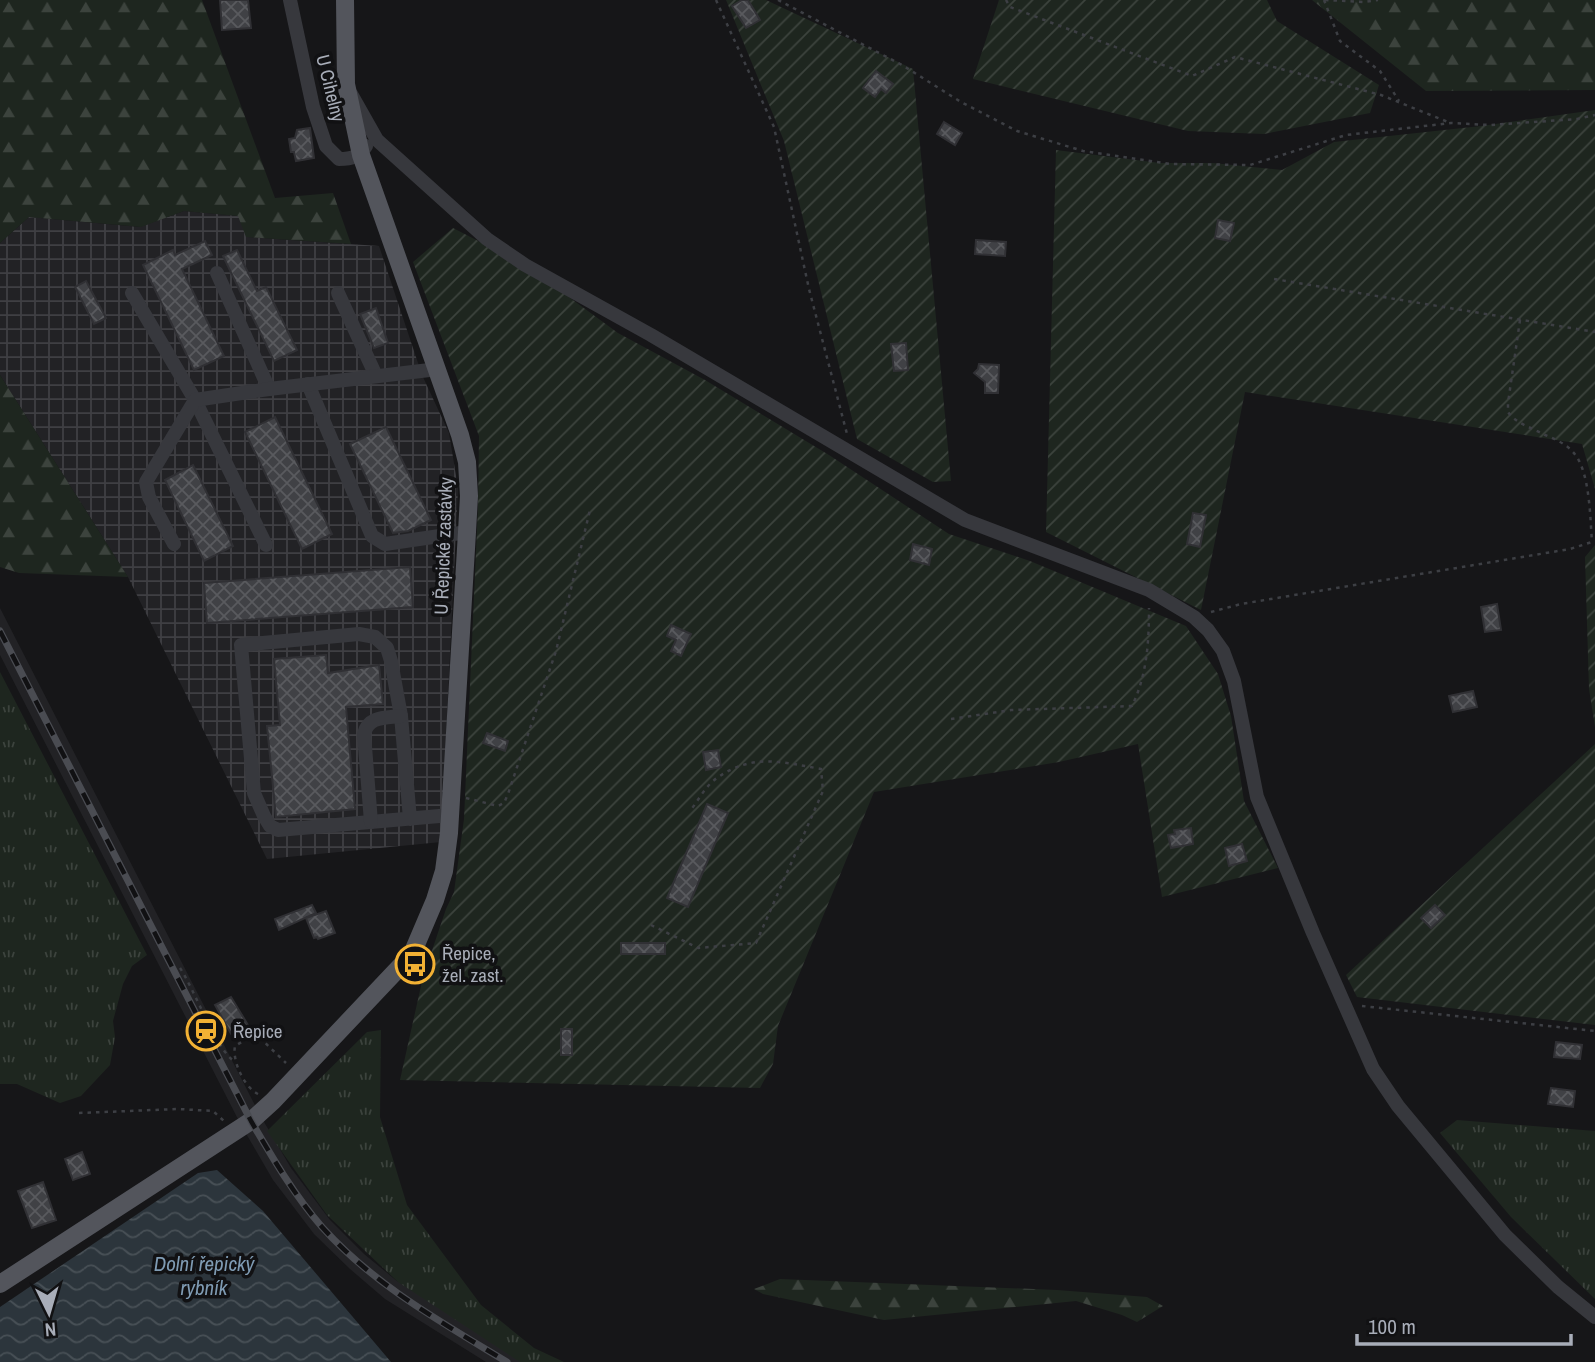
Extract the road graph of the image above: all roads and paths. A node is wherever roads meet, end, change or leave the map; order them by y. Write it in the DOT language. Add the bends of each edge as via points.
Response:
graph roads {
  1 [pos="290,0"];
  2 [pos="345,0"];
  3 [pos="716,0"];
  4 [pos="778,0"];
  5 [pos="1006,0"];
  6 [pos="1324,0"];
  7 [pos="1378,0"];
  8 [pos="346,84"];
  9 [pos="1399,102"];
  10 [pos="1595,115"];
  11 [pos="1451,123"];
  12 [pos="377,140"];
  13 [pos="361,155"];
  14 [pos="217,273"];
  15 [pos="1274,279"];
  16 [pos="132,293"];
  17 [pos="338,293"];
  18 [pos="1520,319"];
  19 [pos="1595,332"];
  20 [pos="438,369"];
  21 [pos="376,376"];
  22 [pos="308,384"];
  23 [pos="269,388"];
  24 [pos="195,400"];
  25 [pos="852,451"];
  26 [pos="590,510"];
  27 [pos="467,532"];
  28 [pos="1594,541"];
  29 [pos="174,544"];
  30 [pos="266,545"];
  31 [pos="1149,590"];
  32 [pos="1194,617"];
  33 [pos="401,716"];
  34 [pos="951,719"];
  35 [pos="452,793"];
  36 [pos="690,811"];
  37 [pos="451,815"];
  38 [pos="410,819"];
  39 [pos="371,822"];
  40 [pos="651,925"];
  41 [pos="180,968"];
  42 [pos="1344,1004"];
  43 [pos="1595,1031"];
  44 [pos="235,1061"];
  45 [pos="298,1076"];
  46 [pos="273,1101"];
  47 [pos="79,1113"];
  48 [pos="232,1133"];
  49 [pos="0,1284"];
  50 [pos="1595,1317"];
  1 -- 13 [label="street, U Cihelny" via="326,146 339,159"];
  2 -- 8 [label="main road, U Řepické zastávky"];
  3 -- 25 [label="path" via="774,127 809,289"];
  4 -- 11 [label="path" via="1017,131 1083,151 1171,164 1250,165 1346,135"];
  5 -- 9 [label="path" via="1010,7 1192,76 1235,57"];
  6 -- 7 [label="path"];
  6 -- 9 [label="path" via="1340,41 1380,71"];
  8 -- 12 [label="street"];
  8 -- 13 [label="main road, U Řepické zastávky"];
  9 -- 11 [label="path"];
  10 -- 11 [label="path" via="1490,125"];
  12 -- 13 [label="street"];
  12 -- 25 [label="street" via="487,239 524,265"];
  13 -- 20 [label="main road, U Řepické zastávky"];
  14 -- 23 [label="street"];
  15 -- 18 [label="path"];
  16 -- 24 [label="street"];
  17 -- 21 [label="street"];
  18 -- 19 [label="path"];
  18 -- 28 [label="path" via="1508,412 1574,452 1585,479"];
  20 -- 21 [label="street"];
  20 -- 27 [label="main road, U Řepické zastávky" via="467,462"];
  21 -- 22 [label="street"];
  22 -- 23 [label="street"];
  22 -- 27 [label="street" via="372,536 385,544"];
  23 -- 24 [label="street"];
  24 -- 29 [label="street" via="146,482"];
  24 -- 30 [label="street"];
  25 -- 31 [label="street" via="965,520"];
  26 -- 35 [label="path" via="556,651 508,794 498,806"];
  27 -- 35 [label="main road, U Řepické zastávky"];
  28 -- 32 [label="path" via="1570,549 1241,604"];
  31 -- 32 [label="street"];
  31 -- 34 [label="path" via="1143,683 1132,706 1011,710"];
  32 -- 42 [label="street" via="1223,651 1234,681 1257,797"];
  33 -- 38 [label="street"];
  33 -- 39 [label="street" via="372,720 366,726"];
  33 -- 39 [label="street" via="387,648 375,637 359,634 242,645 254,793 270,826 278,830"];
  35 -- 37 [label="main road, U Řepické zastávky"];
  36 -- 40 [label="path" via="715,779 749,761 821,769 823,792 757,943 698,948"];
  37 -- 38 [label="street"];
  37 -- 45 [label="main road, U Řepické zastávky" via="444,872 412,954"];
  38 -- 39 [label="street"];
  41 -- 44 [label="path" via="217,1039"];
  42 -- 43 [label="path"];
  42 -- 50 [label="street" via="1373,1069 1413,1125 1505,1235"];
  44 -- 45 [label="path" via="234,1046 255,1034"];
  44 -- 46 [label="path" via="251,1091"];
  45 -- 46 [label="main road, U Řepické zastávky"];
  46 -- 48 [label="main road, U Řepické zastávky"];
  47 -- 48 [label="path" via="213,1111"];
  48 -- 49 [label="main road, U Řepické zastávky"];
}
